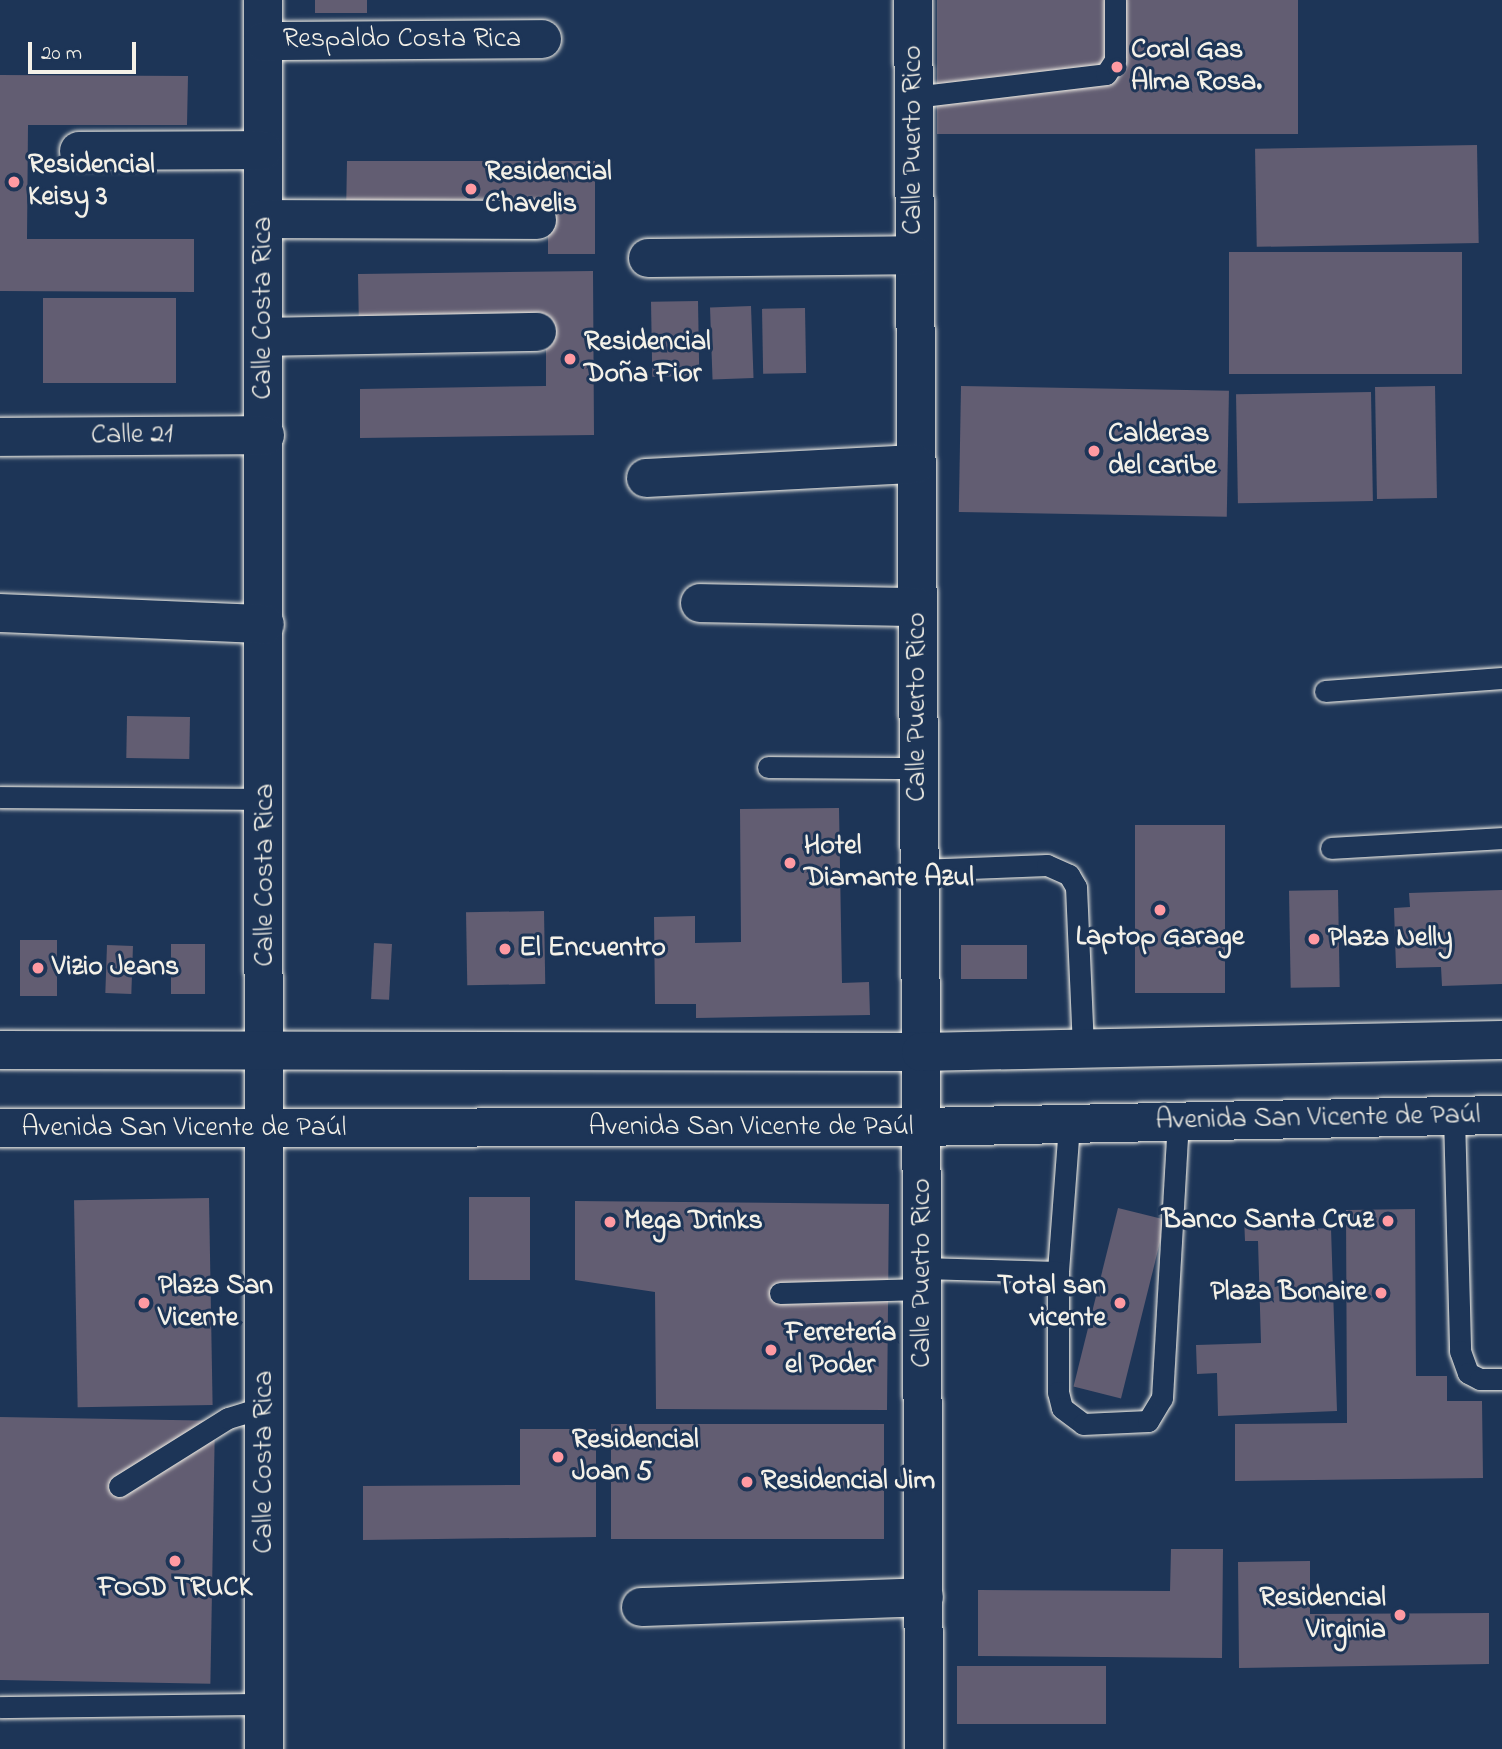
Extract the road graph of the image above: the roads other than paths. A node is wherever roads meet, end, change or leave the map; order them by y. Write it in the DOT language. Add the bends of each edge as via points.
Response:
graph roads {
  1 [pos="263,0"];
  2 [pos="913,0"];
  3 [pos="1115,0"];
  4 [pos="542,39"];
  5 [pos="263,41"];
  6 [pos="914,97"];
  7 [pos="263,150"];
  8 [pos="79,151"];
  9 [pos="264,219"];
  10 [pos="537,220"];
  11 [pos="915,255"];
  12 [pos="648,258"];
  13 [pos="537,332"];
  14 [pos="265,337"];
  15 [pos="265,435"];
  16 [pos="0,437"];
  17 [pos="916,464"];
  18 [pos="646,478"];
  19 [pos="700,603"];
  20 [pos="917,607"];
  21 [pos="0,613"];
  22 [pos="265,624"];
  23 [pos="1502,678"];
  24 [pos="1325,691"];
  25 [pos="768,767"];
  26 [pos="919,768"];
  27 [pos="0,797"];
  28 [pos="266,799"];
  29 [pos="1502,838"];
  30 [pos="1331,848"];
  31 [pos="919,870"];
  32 [pos="1502,1040"];
  33 [pos="267,1049"];
  34 [pos="1083,1049"];
  35 [pos="0,1050"];
  36 [pos="921,1052"];
  37 [pos="1502,1115"];
  38 [pos="1454,1116"];
  39 [pos="1178,1122"];
  40 [pos="1069,1125"];
  41 [pos="922,1127"];
  42 [pos="0,1128"];
  43 [pos="266,1130"];
  44 [pos="1058,1272"];
  45 [pos="923,1278"];
  46 [pos="780,1293"];
  47 [pos="1502,1379"];
  48 [pos="265,1407"];
  49 [pos="119,1486"];
  50 [pos="924,1597"];
  51 [pos="641,1607"];
  52 [pos="264,1704"];
  53 [pos="0,1707"];
  54 [pos="264,1749"];
  55 [pos="924,1749"];
  1 -- 5 [label="street, Calle Costa Rica"];
  2 -- 6 [label="street, Calle Puerto Rico"];
  3 -- 6 [label="lane" via="1115,60 1106,74"];
  4 -- 5 [label="street, Respaldo Costa Rica"];
  5 -- 7 [label="street, Calle Costa Rica"];
  6 -- 11 [label="street, Calle Puerto Rico"];
  7 -- 8 [label="street"];
  7 -- 9 [label="street, Calle Costa Rica"];
  9 -- 10 [label="street"];
  9 -- 14 [label="street, Calle Costa Rica"];
  11 -- 12 [label="street"];
  11 -- 17 [label="street, Calle Puerto Rico"];
  13 -- 14 [label="street"];
  14 -- 15 [label="street, Calle Costa Rica"];
  15 -- 16 [label="street, Calle 21"];
  15 -- 22 [label="street, Calle Costa Rica"];
  17 -- 18 [label="street"];
  17 -- 20 [label="street, Calle Puerto Rico"];
  19 -- 20 [label="street"];
  20 -- 26 [label="street, Calle Puerto Rico"];
  21 -- 22 [label="street"];
  22 -- 28 [label="street, Calle Costa Rica"];
  23 -- 24 [label="lane"];
  25 -- 26 [label="lane"];
  26 -- 31 [label="street, Calle Puerto Rico"];
  27 -- 28 [label="lane"];
  28 -- 33 [label="street, Calle Costa Rica"];
  29 -- 30 [label="lane"];
  31 -- 34 [label="lane" via="1047,865 1069,875 1076,887"];
  31 -- 36 [label="street, Calle Puerto Rico"];
  32 -- 34 [label="street"];
  33 -- 35 [label="street"];
  33 -- 36 [label="street"];
  33 -- 43 [label="street, Calle Costa Rica"];
  34 -- 36 [label="street"];
  36 -- 41 [label="street, Calle Puerto Rico"];
  37 -- 38 [label="street, Avenida San Vicente de Paúl"];
  38 -- 39 [label="street, Avenida San Vicente de Paúl"];
  38 -- 47 [label="lane" via="1460,1351 1468,1373 1479,1380"];
  39 -- 40 [label="street, Avenida San Vicente de Paúl"];
  39 -- 44 [label="lane" via="1164,1381 1157,1411 1148,1421 1083,1424 1062,1408"];
  40 -- 41 [label="street, Avenida San Vicente de Paúl"];
  40 -- 44 [label="lane"];
  41 -- 43 [label="street, Avenida San Vicente de Paúl"];
  41 -- 45 [label="street, Calle Puerto Rico"];
  42 -- 43 [label="street, Avenida San Vicente de Paúl"];
  43 -- 48 [label="street, Calle Costa Rica"];
  44 -- 45 [label="lane"];
  45 -- 46 [label="lane"];
  45 -- 50 [label="street, Calle Puerto Rico"];
  48 -- 49 [label="lane" via="228,1418"];
  48 -- 52 [label="street, Calle Costa Rica"];
  50 -- 51 [label="street"];
  50 -- 55 [label="street, Calle Puerto Rico"];
  52 -- 53 [label="lane"];
  52 -- 54 [label="street, Calle Costa Rica"];
}
